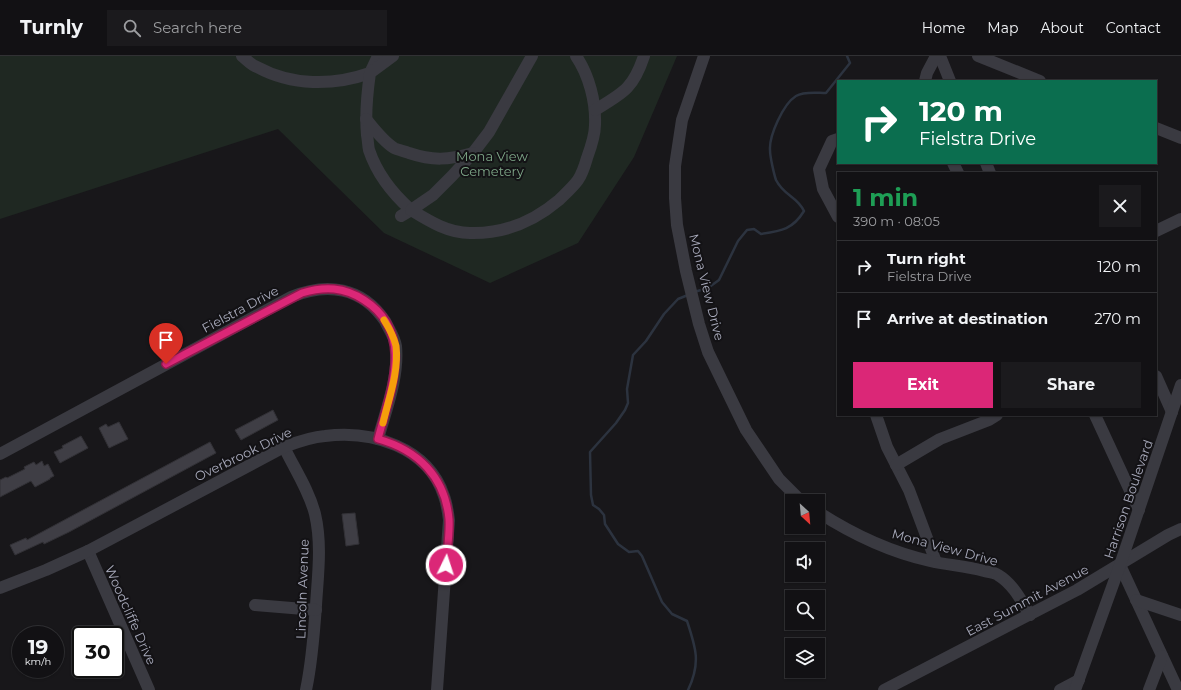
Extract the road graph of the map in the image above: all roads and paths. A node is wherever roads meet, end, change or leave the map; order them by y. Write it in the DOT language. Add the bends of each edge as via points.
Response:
graph roads {
  1 [pos="242,56"];
  2 [pos="378,56"];
  3 [pos="393,56"];
  4 [pos="532,56"];
  5 [pos="576,56"];
  6 [pos="644,56"];
  7 [pos="704,56"];
  8 [pos="936,56"];
  9 [pos="940,56"];
  10 [pos="978,56"];
  11 [pos="370,74"];
  12 [pos="925,80"];
  13 [pos="950,80"];
  14 [pos="1038,80"];
  15 [pos="594,110"];
  16 [pos="366,119"];
  17 [pos="1157,128"];
  18 [pos="1181,138"];
  19 [pos="837,139"];
  20 [pos="473,153"];
  21 [pos="411,210"];
  22 [pos="837,215"];
  23 [pos="401,216"];
  24 [pos="1181,219"];
  25 [pos="1157,231"];
  26 [pos="1157,378"];
  27 [pos="1181,385"];
  28 [pos="1172,412"];
  29 [pos="876,416"];
  30 [pos="995,416"];
  31 [pos="1095,416"];
  32 [pos="378,439"];
  33 [pos="284,447"];
  34 [pos="0,454"];
  35 [pos="896,465"];
  36 [pos="795,494"];
  37 [pos="1139,510"];
  38 [pos="825,516"];
  39 [pos="1181,529"];
  40 [pos="1168,535"];
  41 [pos="1181,539"];
  42 [pos="88,550"];
  43 [pos="936,562"];
  44 [pos="1120,565"];
  45 [pos="0,588"];
  46 [pos="1136,600"];
  47 [pos="255,605"];
  48 [pos="316,610"];
  49 [pos="1030,615"];
  50 [pos="1181,615"];
  51 [pos="1162,656"];
  52 [pos="1077,685"];
  53 [pos="149,690"];
  54 [pos="306,690"];
  55 [pos="437,690"];
  56 [pos="884,690"];
  57 [pos="1060,690"];
  58 [pos="1149,690"];
  59 [pos="1178,690"];
  1 -- 11 [label="street" via="256,67 293,80 339,82"];
  2 -- 11 [label="street"];
  3 -- 11 [label="street"];
  4 -- 20 [label="street" via="489,132"];
  5 -- 15 [label="street" via="588,81"];
  6 -- 15 [label="street" via="633,82 620,95"];
  7 -- 36 [label="street, Mona View Drive" via="682,120 674,166 677,225 691,292 708,352 746,430 779,479"];
  8 -- 12 [label="street"];
  9 -- 13 [label="street"];
  10 -- 14 [label="street"];
  11 -- 16 [label="street"];
  15 -- 21 [label="street" via="592,144 578,180 549,208 531,220 491,232 469,233 450,230 432,223"];
  16 -- 20 [label="street" via="379,135 395,148 412,154 434,159 457,158"];
  16 -- 21 [label="street" via="369,149 379,172 392,191"];
  17 -- 18 [label="street"];
  19 -- 22 [label="street" via="832,141 819,169 823,188"];
  20 -- 21 [label="street" via="433,195"];
  21 -- 23 [label="street"];
  24 -- 25 [label="street"];
  26 -- 28 [label="street"];
  27 -- 28 [label="street, Harrison Boulevard"];
  28 -- 37 [label="street, Harrison Boulevard"];
  29 -- 35 [label="street"];
  30 -- 35 [label="street" via="940,438"];
  31 -- 37 [label="street"];
  32 -- 33 [label="street, Overbrook Drive" via="326,436"];
  32 -- 34 [label="street, Fielstra Drive" via="392,385 396,345 381,316 371,305 343,290 327,289 312,290 291,298"];
  32 -- 55 [label="street, Overbrook Drive" via="394,443 422,462 434,476 444,495 449,520"];
  33 -- 42 [label="street, Overbrook Drive"];
  33 -- 48 [label="street, Lincoln Avenue" via="305,490 318,528 320,553"];
  35 -- 43 [label="street" via="909,490"];
  37 -- 44 [label="street, Harrison Boulevard"];
  38 -- 43 [label="street, Mona View Drive" via="863,537 909,555"];
  39 -- 40 [label="street, East Summit Avenue"];
  40 -- 41 [label="street"];
  40 -- 44 [label="street, East Summit Avenue"];
  42 -- 45 [label="street, Overbrook Drive"];
  42 -- 53 [label="street, Woodcliffe Drive"];
  43 -- 49 [label="street, Mona View Drive" via="996,574 1016,591"];
  44 -- 46 [label="street"];
  44 -- 49 [label="street, East Summit Avenue"];
  44 -- 52 [label="street, Harrison Boulevard"];
  46 -- 50 [label="street"];
  46 -- 51 [label="street"];
  47 -- 48 [label="street"];
  48 -- 54 [label="street, Lincoln Avenue" via="312,665"];
  49 -- 56 [label="street, East Summit Avenue"];
  51 -- 58 [label="street"];
  51 -- 59 [label="street"];
  52 -- 57 [label="street"];
}
